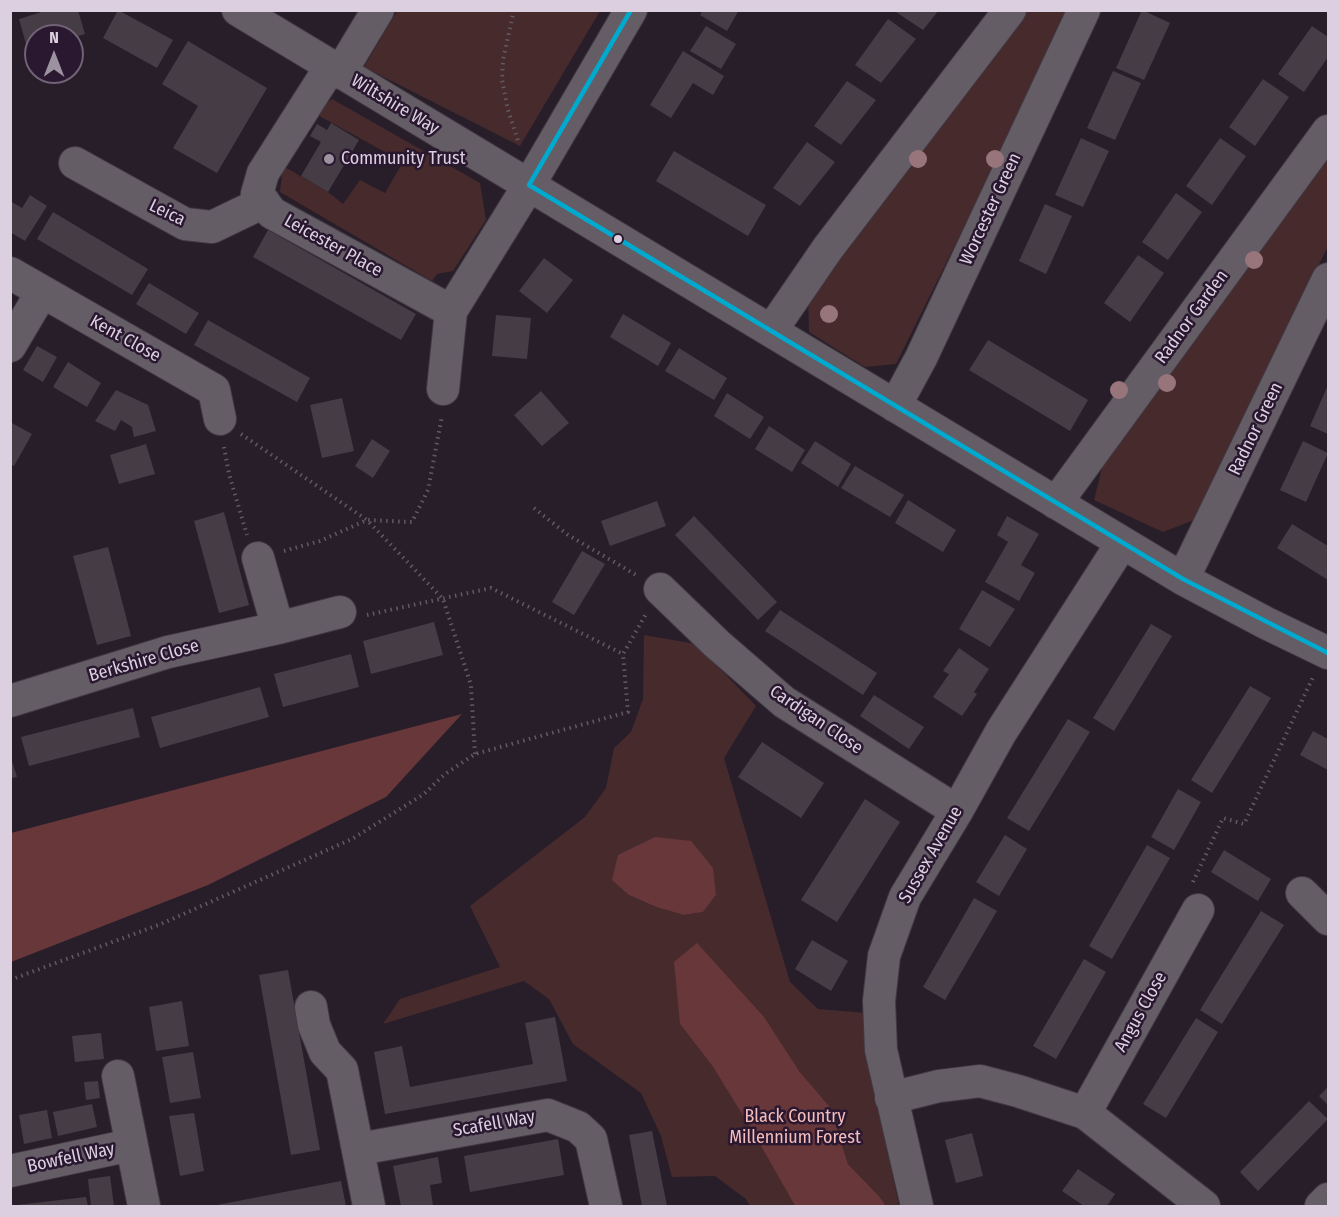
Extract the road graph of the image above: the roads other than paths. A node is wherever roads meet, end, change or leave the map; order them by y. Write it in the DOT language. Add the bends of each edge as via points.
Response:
graph roads {
  1 [pos="238,10"];
  2 [pos="378,10"];
  3 [pos="631,10"];
  4 [pos="1010,10"];
  5 [pos="1084,10"];
  6 [pos="335,69"];
  7 [pos="1329,130"];
  8 [pos="75,163"];
  9 [pos="529,185"];
  10 [pos="264,202"];
  11 [pos="10,273"];
  12 [pos="1329,279"];
  13 [pos="42,292"];
  14 [pos="452,310"];
  15 [pos="771,331"];
  16 [pos="10,346"];
  17 [pos="443,389"];
  18 [pos="895,406"];
  19 [pos="220,419"];
  20 [pos="1056,503"];
  21 [pos="1122,543"];
  22 [pos="258,558"];
  23 [pos="1183,579"];
  24 [pos="660,589"];
  25 [pos="340,612"];
  26 [pos="278,628"];
  27 [pos="1327,652"];
  28 [pos="10,701"];
  29 [pos="957,811"];
  30 [pos="1302,893"];
  31 [pos="1198,910"];
  32 [pos="1329,919"];
  33 [pos="311,1006"];
  34 [pos="118,1076"];
  35 [pos="891,1098"];
  36 [pos="1085,1113"];
  37 [pos="131,1146"];
  38 [pos="359,1149"];
  39 [pos="10,1171"];
  40 [pos="1329,1199"];
  41 [pos="144,1206"];
  42 [pos="369,1206"];
  43 [pos="606,1206"];
  44 [pos="916,1206"];
  45 [pos="1204,1206"];
  46 [pos="1321,1206"];
  1 -- 6 [label="street, Wiltshire Way"];
  2 -- 6 [label="street"];
  3 -- 9 [label="street"];
  4 -- 15 [label="street" via="828,248"];
  5 -- 18 [label="street, Worcester Green"];
  6 -- 9 [label="street, Wiltshire Way"];
  6 -- 10 [label="street" via="263,173 257,194"];
  7 -- 20 [label="street, Radnor Garden"];
  8 -- 10 [label="street, Leica" via="185,224 212,227"];
  9 -- 14 [label="street"];
  9 -- 15 [label="street, Wiltshire Way"];
  10 -- 14 [label="street, Leicester Place" via="272,213"];
  11 -- 13 [label="street, Kent Close"];
  12 -- 23 [label="street, Radnor Green"];
  13 -- 16 [label="street"];
  13 -- 19 [label="street, Kent Close" via="214,390"];
  14 -- 17 [label="street"];
  15 -- 18 [label="street, Wiltshire Way"];
  18 -- 20 [label="street, Wiltshire Way"];
  20 -- 21 [label="street, Wiltshire Way"];
  21 -- 23 [label="street, Wiltshire Way"];
  21 -- 29 [label="street, Sussex Avenue" via="1001,732"];
  22 -- 26 [label="street"];
  23 -- 27 [label="street, Wiltshire Way"];
  24 -- 29 [label="street, Cardigan Close" via="784,702"];
  25 -- 26 [label="street, Berkshire Close"];
  26 -- 28 [label="street, Berkshire Close" via="168,652"];
  29 -- 35 [label="street, Sussex Avenue" via="905,897 884,956 879,1002"];
  30 -- 32 [label="street"];
  31 -- 36 [label="street, Angus Close"];
  33 -- 38 [label="street" via="325,1052 342,1070"];
  34 -- 37 [label="street"];
  35 -- 36 [label="street" via="939,1086 980,1082"];
  35 -- 44 [label="street, Sussex Avenue"];
  36 -- 45 [label="street"];
  37 -- 39 [label="street, Bowfell Way"];
  37 -- 41 [label="street"];
  38 -- 42 [label="street"];
  38 -- 43 [label="street, Scafell Way" via="548,1115 578,1126 591,1139"];
  40 -- 46 [label="street"];
}
